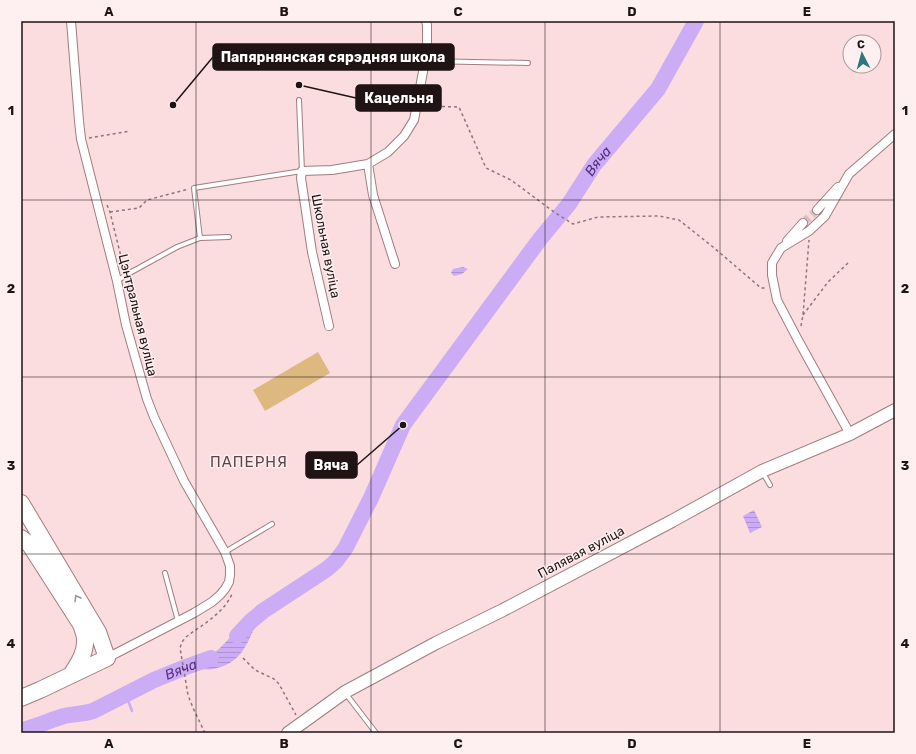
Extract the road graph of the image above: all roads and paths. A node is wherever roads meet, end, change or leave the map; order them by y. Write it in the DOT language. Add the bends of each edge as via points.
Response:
graph roads {
  1 [pos="71,21"];
  2 [pos="426,21"];
  3 [pos="425,61"];
  4 [pos="528,63"];
  5 [pos="299,100"];
  6 [pos="416,105"];
  7 [pos="130,131"];
  8 [pos="895,134"];
  9 [pos="81,139"];
  10 [pos="368,164"];
  11 [pos="302,171"];
  12 [pos="849,174"];
  13 [pos="194,188"];
  14 [pos="105,200"];
  15 [pos="817,210"];
  16 [pos="110,212"];
  17 [pos="803,223"];
  18 [pos="809,231"];
  19 [pos="229,237"];
  20 [pos="200,238"];
  21 [pos="781,248"];
  22 [pos="848,263"];
  23 [pos="395,264"];
  24 [pos="126,275"];
  25 [pos="117,281"];
  26 [pos="775,288"];
  27 [pos="803,315"];
  28 [pos="135,324"];
  29 [pos="329,326"];
  30 [pos="798,340"];
  31 [pos="895,410"];
  32 [pos="850,434"];
  33 [pos="762,470"];
  34 [pos="770,485"];
  35 [pos="21,503"];
  36 [pos="272,524"];
  37 [pos="21,538"];
  38 [pos="225,552"];
  39 [pos="165,573"];
  40 [pos="178,621"];
  41 [pos="82,627"];
  42 [pos="180,656"];
  43 [pos="107,658"];
  44 [pos="243,658"];
  45 [pos="72,675"];
  46 [pos="345,692"];
  47 [pos="21,698"];
  48 [pos="304,722"];
  49 [pos="205,733"];
  50 [pos="288,733"];
  51 [pos="376,733"];
  1 -- 9 [label="street, Цэнтральная вуліца"];
  2 -- 3 [label="street"];
  3 -- 4 [label="lane"];
  3 -- 6 [label="street"];
  5 -- 11 [label="lane"];
  6 -- 10 [label="street" via="414,120 404,136 388,152"];
  6 -- 26 [label="path" via="459,107 486,168 511,180 573,224 598,217 659,216 679,220 761,288"];
  7 -- 9 [label="path"];
  8 -- 12 [label="street"];
  9 -- 25 [label="street, Цэнтральная вуліца"];
  10 -- 11 [label="street" via="332,170"];
  10 -- 23 [label="street" via="373,195"];
  11 -- 13 [label="lane"];
  11 -- 29 [label="street, Школьная вуліца" via="312,252"];
  12 -- 15 [label="street"];
  12 -- 18 [label="street" via="826,216"];
  13 -- 16 [label="path" via="147,200 139,208"];
  13 -- 20 [label="lane"];
  14 -- 16 [label="path"];
  16 -- 24 [label="path"];
  17 -- 21 [label="street"];
  18 -- 21 [label="street"];
  18 -- 27 [label="path"];
  19 -- 20 [label="lane"];
  20 -- 24 [label="lane" via="177,247"];
  21 -- 26 [label="street" via="772,262"];
  22 -- 27 [label="path" via="828,282"];
  24 -- 25 [label="lane"];
  24 -- 28 [label="path" via="133,301"];
  25 -- 38 [label="street, Цэнтральная вуліца" via="128,332 154,417 184,481"];
  26 -- 30 [label="street" via="777,300"];
  27 -- 30 [label="path"];
  30 -- 32 [label="street"];
  31 -- 32 [label="main road, Палявая вуліца"];
  32 -- 33 [label="main road, Палявая вуліца"];
  33 -- 34 [label="lane"];
  33 -- 46 [label="main road, Палявая вуліца" via="672,521"];
  43 -- 35 [label="highway, one-way" via="98,632"];
  36 -- 38 [label="lane"];
  37 -- 41 [label="highway" via="30,545"];
  38 -- 40 [label="street, Цэнтральная вуліца" via="230,566 229,582 225,589 203,608"];
  39 -- 40 [label="lane"];
  40 -- 43 [label="street"];
  41 -- 43 [label="highway" via="96,648"];
  41 -- 45 [label="highway" via="85,646"];
  42 -- 49 [label="path" via="188,695"];
  43 -- 45 [label="highway"];
  44 -- 48 [label="path" via="255,670 274,679 296,715"];
  45 -- 47 [label="highway"];
  46 -- 48 [label="main road, Палявая вуліца"];
  46 -- 51 [label="lane"];
  48 -- 50 [label="main road, Палявая вуліца"];
}
